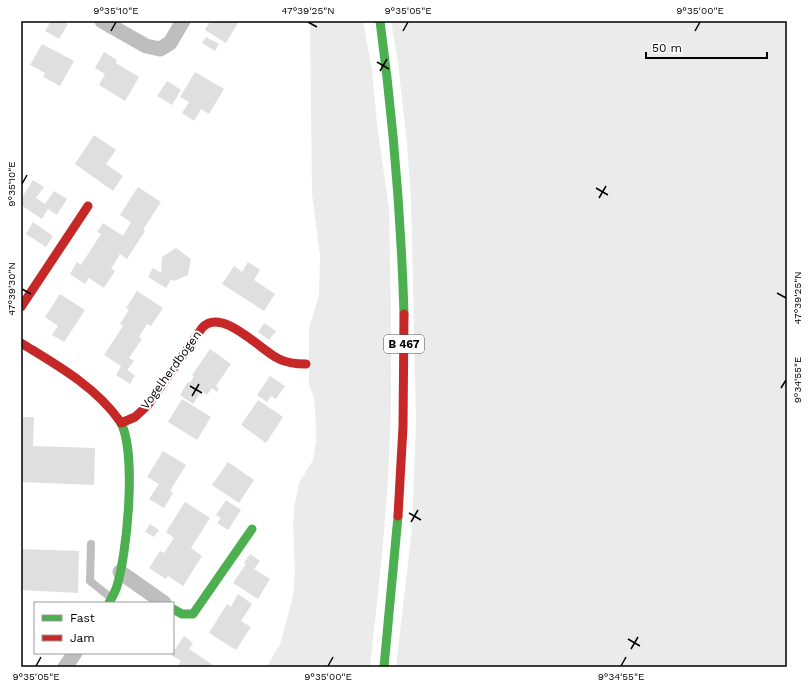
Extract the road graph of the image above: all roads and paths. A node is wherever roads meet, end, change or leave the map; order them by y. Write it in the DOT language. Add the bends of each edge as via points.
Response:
graph roads {
  1 [pos="102,21"];
  2 [pos="183,21"];
  3 [pos="380,21"];
  4 [pos="88,206"];
  5 [pos="21,307"];
  6 [pos="21,343"];
  7 [pos="306,364"];
  8 [pos="121,423"];
  9 [pos="252,528"];
  10 [pos="91,544"];
  11 [pos="120,572"];
  12 [pos="110,600"];
  13 [pos="163,602"];
  14 [pos="174,610"];
  15 [pos="74,654"];
  16 [pos="65,667"];
  17 [pos="384,667"];
  1 -- 2 [label="street" via="146,46 160,49 170,43"];
  3 -- 17 [label="street, B 467" via="399,186 404,311 401,480"];
  4 -- 5 [label="street"];
  6 -- 8 [label="street" via="98,396"];
  7 -- 8 [label="street, Vogelherdbogen" via="278,359 231,326 218,322 208,323 148,405 135,417"];
  8 -- 11 [label="street" via="127,441 128,487"];
  9 -- 14 [label="street" via="193,614 182,615"];
  10 -- 12 [label="lane" via="90,581"];
  11 -- 12 [label="street"];
  11 -- 13 [label="street"];
  15 -- 16 [label="street"];
}
